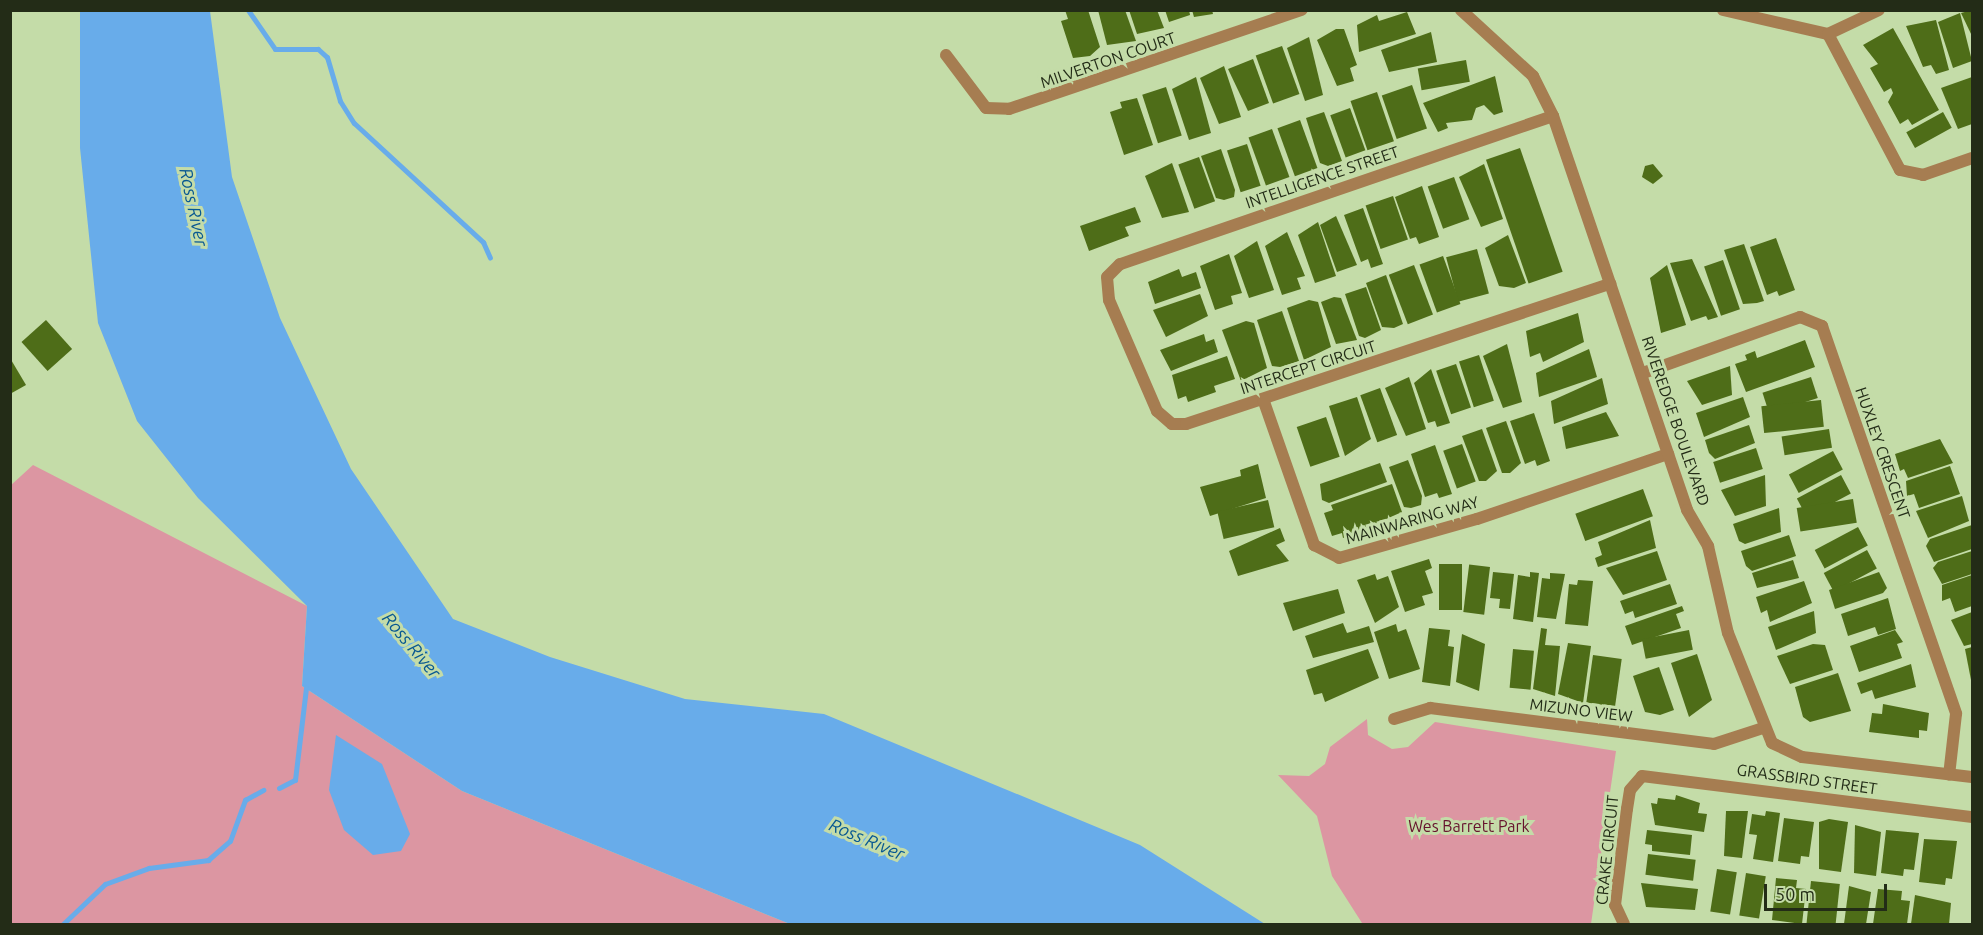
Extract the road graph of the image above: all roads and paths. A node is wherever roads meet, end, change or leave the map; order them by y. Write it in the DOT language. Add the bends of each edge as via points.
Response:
graph roads {
  1 [pos="1461,10"];
  2 [pos="1723,10"];
  3 [pos="1879,10"];
  4 [pos="1299,11"];
  5 [pos="1828,34"];
  6 [pos="946,54"];
  7 [pos="1553,116"];
  8 [pos="1972,158"];
  9 [pos="1107,277"];
  10 [pos="1610,284"];
  11 [pos="1643,373"];
  12 [pos="1263,399"];
  13 [pos="1668,454"];
  14 [pos="1394,719"];
  15 [pos="1763,728"];
  16 [pos="1949,774"];
  17 [pos="1972,777"];
  18 [pos="1637,779"];
  19 [pos="1972,817"];
  20 [pos="1624,924"];
  1 -- 7 [label="street, RIVEREDGE BOULEVARD" via="1533,76"];
  2 -- 5 [label="street"];
  3 -- 5 [label="street"];
  4 -- 6 [label="street, MILVERTON COURT" via="1009,110 986,108"];
  5 -- 8 [label="street" via="1889,156 1908,174 1934,173"];
  7 -- 9 [label="street, INTELLIGENCE STREET" via="1120,264"];
  7 -- 10 [label="street, RIVEREDGE BOULEVARD"];
  9 -- 12 [label="street, INTERCEPT CIRCUIT" via="1109,300 1163,419 1186,424"];
  10 -- 11 [label="street, RIVEREDGE BOULEVARD"];
  10 -- 12 [label="street, INTERCEPT CIRCUIT"];
  11 -- 13 [label="street, RIVEREDGE BOULEVARD"];
  11 -- 16 [label="street, HUXLEY CRESCENT" via="1800,317 1822,326 1956,714"];
  12 -- 13 [label="street, MAINWARING WAY" via="1314,545 1339,558 1477,519"];
  13 -- 15 [label="street, RIVEREDGE BOULEVARD" via="1687,510 1708,546 1728,633"];
  14 -- 15 [label="street, MIZUNO VIEW" via="1430,708 1714,744"];
  15 -- 16 [label="street, RIVEREDGE BOULEVARD" via="1772,743 1802,757"];
  16 -- 17 [label="street, RIVEREDGE BOULEVARD"];
  18 -- 19 [label="street, GRASSBIRD STREET" via="1656,776"];
  18 -- 20 [label="street, CRAKE CIRCUIT" via="1628,799 1615,905"];
}
